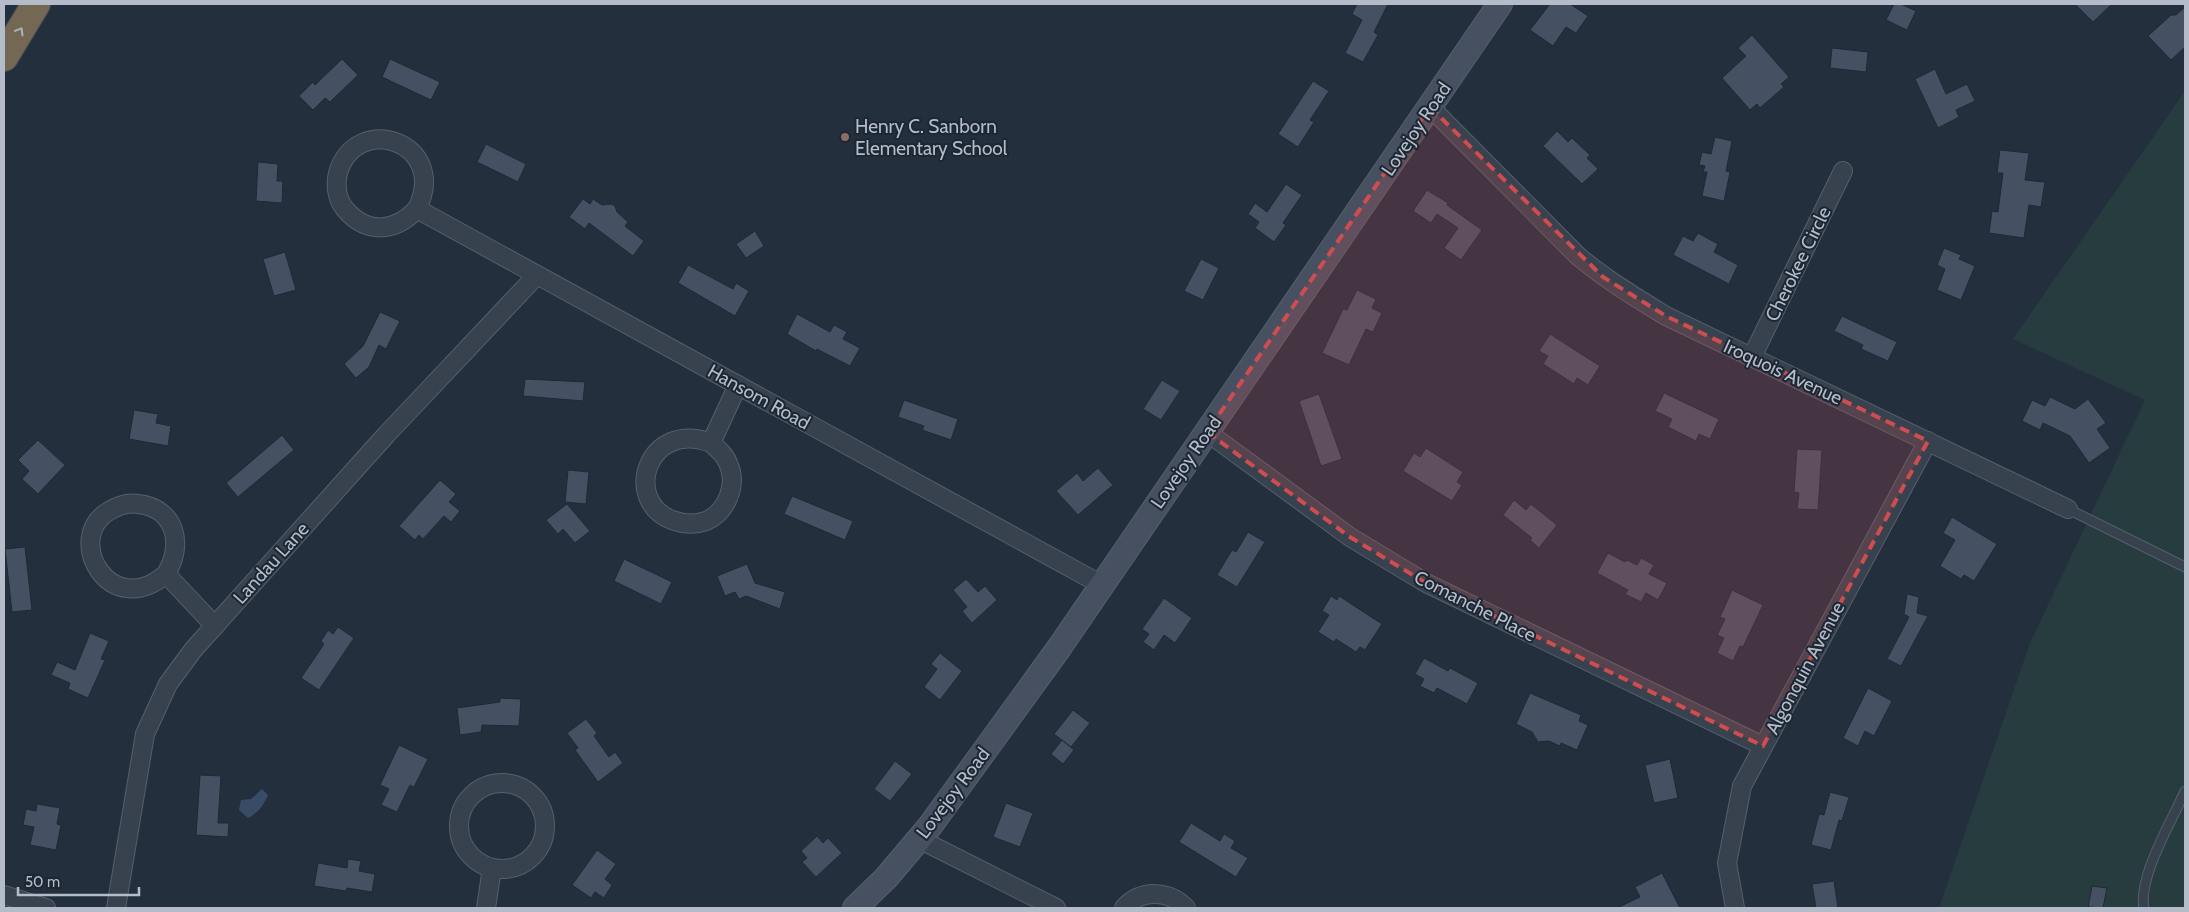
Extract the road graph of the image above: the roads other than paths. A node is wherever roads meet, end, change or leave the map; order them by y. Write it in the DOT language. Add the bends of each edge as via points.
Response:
graph roads {
  1 [pos="36,4"];
  2 [pos="1500,4"];
  3 [pos="4,58"];
  4 [pos="1430,107"];
  5 [pos="1843,171"];
  6 [pos="417,209"];
  7 [pos="537,275"];
  8 [pos="1752,357"];
  9 [pos="738,386"];
  10 [pos="1207,432"];
  11 [pos="1928,441"];
  12 [pos="711,443"];
  13 [pos="2068,509"];
  14 [pos="2185,566"];
  15 [pos="166,574"];
  16 [pos="1102,585"];
  17 [pos="215,626"];
  18 [pos="1763,746"];
  19 [pos="2185,791"];
  20 [pos="919,839"];
  21 [pos="492,868"];
  22 [pos="4,895"];
  23 [pos="46,908"];
  24 [pos="116,908"];
  25 [pos="486,908"];
  26 [pos="856,908"];
  27 [pos="1056,908"];
  28 [pos="1124,908"];
  29 [pos="1186,908"];
  30 [pos="1734,908"];
  31 [pos="2144,908"];
  3 -- 1 [label="highway, one-way"];
  2 -- 4 [label="main road, Lovejoy Road"];
  4 -- 8 [label="street, Iroquois Avenue" via="1578,256 1603,277 1666,316"];
  4 -- 10 [label="main road, Lovejoy Road"];
  5 -- 8 [label="street, Cherokee Circle"];
  6 -- 6 [label="street" via="407,220 379,228 352,218 337,193 341,164 349,152 361,143 375,139 390,140 415,154 425,181 424,196"];
  6 -- 7 [label="street, Hansom Road"];
  7 -- 9 [label="street, Hansom Road"];
  7 -- 17 [label="street, Landau Lane" via="386,434"];
  8 -- 11 [label="street, Iroquois Avenue"];
  9 -- 12 [label="street"];
  9 -- 16 [label="street, Hansom Road"];
  10 -- 16 [label="main road, Lovejoy Road"];
  10 -- 18 [label="street, Comanche Place" via="1350,537 1426,583"];
  11 -- 13 [label="street, Iroquois Avenue"];
  11 -- 18 [label="street, Algonquin Avenue"];
  12 -- 12 [label="street" via="729,463 732,477 726,503 718,513 693,524 666,518 648,494 645,479 648,465 668,442 697,438"];
  13 -- 14 [label="lane, Iroquois Avenue"];
  15 -- 15 [label="street" via="142,588 114,585 94,565 90,551 96,524 106,513 132,503 159,511 174,534 176,548 174,562"];
  15 -- 17 [label="street"];
  16 -- 20 [label="main road, Lovejoy Road"];
  17 -- 24 [label="street, Landau Lane" via="168,684 144,734"];
  18 -- 30 [label="street, Algonquin Avenue" via="1742,786 1727,863"];
  19 -- 31 [label="lane" via="2148,869 2142,898"];
  20 -- 26 [label="main road, Lovejoy Road"];
  20 -- 27 [label="street"];
  21 -- 21 [label="street" via="520,865 540,846 544,818 539,804 517,786 503,784 483,788 467,801 461,814 459,828 465,848 479,863"];
  21 -- 25 [label="street"];
  22 -- 23 [label="street"];
  28 -- 29 [label="street" via="1139,897 1155,894 1172,897"];
}
